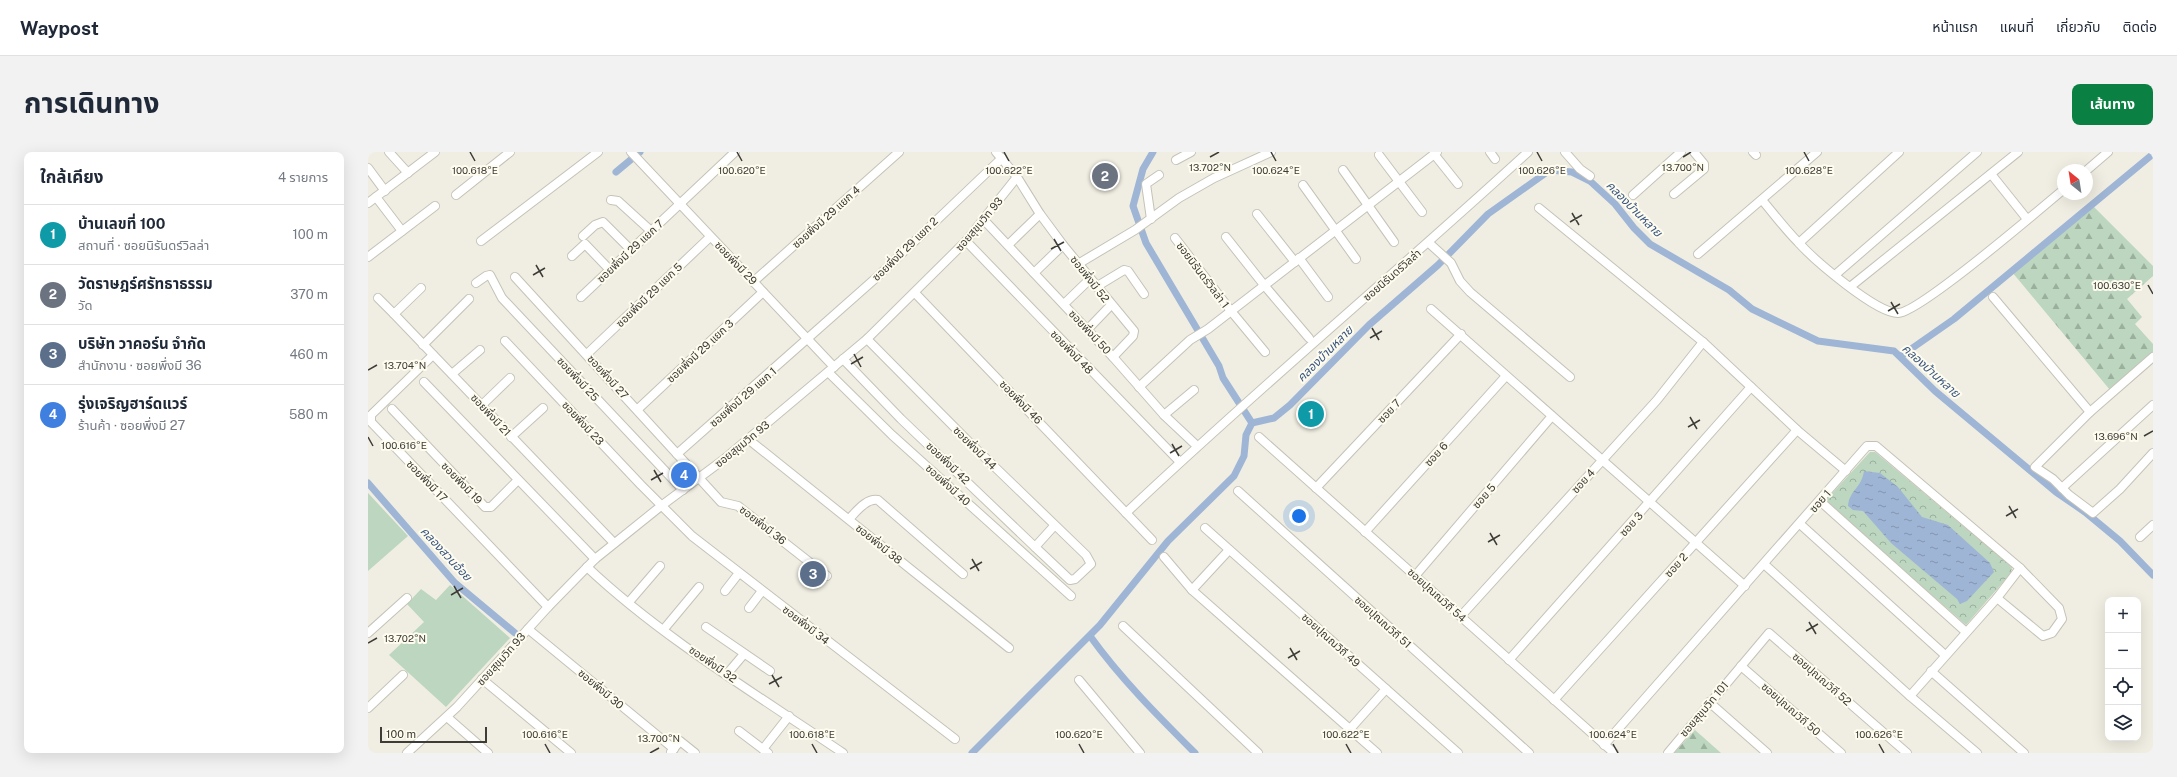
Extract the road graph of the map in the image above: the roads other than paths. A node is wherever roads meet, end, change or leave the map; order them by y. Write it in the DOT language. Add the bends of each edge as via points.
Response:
graph roads {
  1 [pos="389,152"];
  2 [pos="435,152"];
  3 [pos="510,152"];
  4 [pos="598,152"];
  5 [pos="735,152"];
  6 [pos="899,152"];
  7 [pos="1191,152"];
  8 [pos="1271,152"];
  9 [pos="1422,152"];
  10 [pos="1490,152"];
  11 [pos="1528,152"];
  12 [pos="1565,152"];
  13 [pos="1681,152"];
  14 [pos="1694,152"];
  15 [pos="1817,152"];
  16 [pos="1899,152"];
  17 [pos="1977,152"];
  18 [pos="2018,152"];
  19 [pos="2108,152"];
  20 [pos="1435,153"];
  21 [pos="633,154"];
  22 [pos="999,155"];
  23 [pos="1380,155"];
  24 [pos="1427,159"];
  25 [pos="1495,159"];
  26 [pos="1176,160"];
  27 [pos="2093,164"];
  28 [pos="368,168"];
  29 [pos="1342,170"];
  30 [pos="408,173"];
  31 [pos="1991,174"];
  32 [pos="1160,175"];
  33 [pos="1590,176"];
  34 [pos="1018,177"];
  35 [pos="1399,181"];
  36 [pos="1458,184"];
  37 [pos="1303,185"];
  38 [pos="385,191"];
  39 [pos="1674,194"];
  40 [pos="456,195"];
  41 [pos="1633,195"];
  42 [pos="2057,195"];
  43 [pos="376,197"];
  44 [pos="610,200"];
  45 [pos="1762,200"];
  46 [pos="368,203"];
  47 [pos="680,204"];
  48 [pos="435,206"];
  49 [pos="1367,206"];
  50 [pos="1539,208"];
  51 [pos="1422,212"];
  52 [pos="1040,214"];
  53 [pos="1257,214"];
  54 [pos="983,219"];
  55 [pos="1151,219"];
  56 [pos="2027,219"];
  57 [pos="402,231"];
  58 [pos="651,231"];
  59 [pos="1335,231"];
  60 [pos="583,236"];
  61 [pos="710,237"];
  62 [pos="1226,237"];
  63 [pos="1175,238"];
  64 [pos="481,241"];
  65 [pos="966,241"];
  66 [pos="1394,242"];
  67 [pos="1429,243"];
  68 [pos="1799,243"];
  69 [pos="1008,245"];
  70 [pos="1063,245"];
  71 [pos="631,250"];
  72 [pos="1698,254"];
  73 [pos="572,256"];
  74 [pos="368,257"];
  75 [pos="1356,259"];
  76 [pos="1297,260"];
  77 [pos="1078,264"];
  78 [pos="610,270"];
  79 [pos="1034,273"];
  80 [pos="1835,275"];
  81 [pos="515,277"];
  82 [pos="1090,279"];
  83 [pos="753,282"];
  84 [pos="476,283"];
  85 [pos="1264,285"];
  86 [pos="1096,287"];
  87 [pos="1850,287"];
  88 [pos="421,288"];
  89 [pos="763,292"];
  90 [pos="915,293"];
  91 [pos="1144,294"];
  92 [pos="1328,296"];
  93 [pos="581,297"];
  94 [pos="1993,297"];
  95 [pos="378,298"];
  96 [pos="469,299"];
  97 [pos="1064,304"];
  98 [pos="1111,305"];
  99 [pos="1431,308"];
  100 [pos="1231,311"];
  101 [pos="394,314"];
  102 [pos="1088,330"];
  103 [pos="1461,334"];
  104 [pos="867,338"];
  105 [pos="1309,338"];
  106 [pos="808,339"];
  107 [pos="505,341"];
  108 [pos="1703,342"];
  109 [pos="423,344"];
  110 [pos="480,350"];
  111 [pos="1265,352"];
  112 [pos="587,354"];
  113 [pos="433,355"];
  114 [pos="1113,357"];
  115 [pos="2153,357"];
  116 [pos="843,359"];
  117 [pos="831,369"];
  118 [pos="452,374"];
  119 [pos="1506,376"];
  120 [pos="1570,376"];
  121 [pos="510,378"];
  122 [pos="424,382"];
  123 [pos="1139,387"];
  124 [pos="1751,387"];
  125 [pos="1194,390"];
  126 [pos="2153,404"];
  127 [pos="482,405"];
  128 [pos="543,408"];
  129 [pos="392,409"];
  130 [pos="638,409"];
  131 [pos="2090,412"];
  132 [pos="1164,415"];
  133 [pos="1552,416"];
  134 [pos="1797,430"];
  135 [pos="511,437"];
  136 [pos="1259,437"];
  137 [pos="748,439"];
  138 [pos="1197,446"];
  139 [pos="2153,453"];
  140 [pos="677,454"];
  141 [pos="1603,459"];
  142 [pos="1180,462"];
  143 [pos="1846,471"];
  144 [pos="698,478"];
  145 [pos="518,480"];
  146 [pos="1316,488"];
  147 [pos="2062,488"];
  148 [pos="683,490"];
  149 [pos="1238,491"];
  150 [pos="1651,501"];
  151 [pos="1820,501"];
  152 [pos="661,506"];
  153 [pos="1126,513"];
  154 [pos="849,519"];
  155 [pos="1800,524"];
  156 [pos="2153,525"];
  157 [pos="1054,526"];
  158 [pos="1205,528"];
  159 [pos="1366,532"];
  160 [pos="2140,537"];
  161 [pos="1152,540"];
  162 [pos="1696,542"];
  163 [pos="614,543"];
  164 [pos="1035,547"];
  165 [pos="1229,550"];
  166 [pos="1086,555"];
  167 [pos="1164,556"];
  168 [pos="595,559"];
  169 [pos="1764,564"];
  170 [pos="660,566"];
  171 [pos="587,567"];
  172 [pos="2020,568"];
  173 [pos="739,573"];
  174 [pos="963,574"];
  175 [pos="827,576"];
  176 [pos="1415,576"];
  177 [pos="1745,586"];
  178 [pos="699,587"];
  179 [pos="1192,590"];
  180 [pos="725,591"];
  181 [pos="762,591"];
  182 [pos="1071,596"];
  183 [pos="407,598"];
  184 [pos="1997,598"];
  185 [pos="629,602"];
  186 [pos="548,607"];
  187 [pos="749,608"];
  188 [pos="1461,616"];
  189 [pos="1123,626"];
  190 [pos="706,627"];
  191 [pos="528,629"];
  192 [pos="664,629"];
  193 [pos="1966,632"];
  194 [pos="368,633"];
  195 [pos="1009,648"];
  196 [pos="744,654"];
  197 [pos="1945,655"];
  198 [pos="1509,660"];
  199 [pos="1741,666"];
  200 [pos="770,671"];
  201 [pos="1931,672"];
  202 [pos="728,674"];
  203 [pos="404,675"];
  204 [pos="482,679"];
  205 [pos="1079,680"];
  206 [pos="1386,689"];
  207 [pos="1910,696"];
  208 [pos="1554,700"];
  209 [pos="1709,702"];
  210 [pos="368,708"];
  211 [pos="789,716"];
  212 [pos="447,717"];
  213 [pos="1350,729"];
  214 [pos="739,731"];
  215 [pos="954,739"];
  216 [pos="1604,745"];
  217 [pos="672,751"];
  218 [pos="765,751"];
  219 [pos="407,753"];
  220 [pos="488,753"];
  221 [pos="571,753"];
  222 [pos="695,753"];
  223 [pos="844,753"];
  224 [pos="1140,753"];
  225 [pos="1258,753"];
  226 [pos="1377,753"];
  227 [pos="1458,753"];
  228 [pos="1529,753"];
  229 [pos="1614,753"];
  230 [pos="1668,753"];
  231 [pos="1767,753"];
  232 [pos="1841,753"];
  233 [pos="1907,753"];
  234 [pos="1977,753"];
  235 [pos="2024,753"];
  1 -- 30 [label="street"];
  2 -- 30 [label="street"];
  3 -- 40 [label="street"];
  4 -- 64 [label="street"];
  5 -- 47 [label="street, ซอยพึ่งมี 29 แยก 7"];
  6 -- 83 [label="street, ซอยพึ่งมี 29 แยก 4"];
  7 -- 26 [label="street"];
  8 -- 55 [label="street" via="1214,178 1179,198"];
  9 -- 24 [label="street"];
  10 -- 25 [label="street"];
  11 -- 67 [label="street, ซอยนิรันดร์วิลล่า"];
  12 -- 33 [label="street"];
  13 -- 41 [label="street"];
  14 -- 39 [label="street" via="1704,164 1704,168"];
  15 -- 45 [label="street"];
  16 -- 68 [label="street"];
  17 -- 80 [label="street"];
  18 -- 31 [label="street"];
  19 -- 27 [label="street"];
  20 -- 24 [label="street"];
  20 -- 36 [label="street"];
  21 -- 47 [label="street, ซอยพึ่งมี 29"];
  22 -- 34 [label="street, ซอยพึ่งมี 52"];
  22 -- 106 [label="street, ซอยพึ่งมี 29 แยก 2"];
  23 -- 35 [label="street"];
  24 -- 35 [label="street"];
  28 -- 38 [label="street"];
  29 -- 49 [label="street"];
  30 -- 38 [label="street"];
  31 -- 56 [label="street"];
  31 -- 87 [label="street"];
  32 -- 55 [label="street" via="1146,184"];
  34 -- 52 [label="street, ซอยพึ่งมี 52"];
  34 -- 54 [label="street, ซอยสุขุมวิท 93"];
  35 -- 49 [label="street"];
  35 -- 51 [label="street"];
  37 -- 59 [label="street"];
  38 -- 43 [label="street"];
  42 -- 56 [label="street"];
  43 -- 46 [label="street"];
  43 -- 57 [label="street"];
  44 -- 58 [label="street" via="618,201"];
  45 -- 68 [label="street"];
  45 -- 72 [label="street"];
  47 -- 58 [label="street, ซอยพึ่งมี 29 แยก 7"];
  47 -- 61 [label="street, ซอยพึ่งมี 29"];
  48 -- 57 [label="street"];
  49 -- 59 [label="street"];
  49 -- 66 [label="street"];
  50 -- 108 [label="street"];
  52 -- 69 [label="street"];
  52 -- 70 [label="street, ซอยพึ่งมี 52"];
  53 -- 76 [label="street"];
  54 -- 65 [label="street, ซอยสุขุมวิท 93"];
  54 -- 69 [label="street, ซอยพึ่งมี 50"];
  55 -- 77 [label="street"];
  56 -- 87 [label="street" via="1942,288 1909,311 1900,313 1883,309"];
  57 -- 74 [label="street"];
  58 -- 71 [label="street, ซอยพึ่งมี 29 แยก 7"];
  59 -- 75 [label="street"];
  59 -- 76 [label="street"];
  60 -- 71 [label="street" via="595,225 603,222"];
  61 -- 83 [label="street, ซอยพึ่งมี 29"];
  61 -- 112 [label="street, ซอยพึ่งมี 29 แยก 5"];
  62 -- 85 [label="street"];
  63 -- 100 [label="street, ซอยนิรันดร์วิลล่า 1"];
  65 -- 90 [label="street, ซอยสุขุมวิท 93"];
  65 -- 142 [label="street, ซอยพึ่งมี 48"];
  67 -- 120 [label="street" via="1440,250 1451,263 1460,281 1470,292"];
  67 -- 138 [label="street, ซอยนิรันดร์วิลล่า"];
  68 -- 80 [label="street"];
  69 -- 79 [label="street, ซอยพึ่งมี 50"];
  70 -- 77 [label="street, ซอยพึ่งมี 52"];
  70 -- 79 [label="street"];
  71 -- 78 [label="street, ซอยพึ่งมี 29 แยก 7"];
  73 -- 78 [label="street" via="585,244"];
  76 -- 85 [label="street"];
  76 -- 92 [label="street"];
  77 -- 82 [label="street, ซอยพึ่งมี 52"];
  78 -- 93 [label="street, ซอยพึ่งมี 29 แยก 7"];
  79 -- 97 [label="street, ซอยพึ่งมี 50"];
  80 -- 87 [label="street"];
  81 -- 112 [label="street, ซอยพึ่งมี 27"];
  82 -- 86 [label="street, ซอยพึ่งมี 52"];
  82 -- 97 [label="street"];
  83 -- 89 [label="street, ซอยพึ่งมี 29"];
  84 -- 148 [label="street, ซอยพึ่งมี 25" via="490,275 502,298"];
  85 -- 100 [label="street"];
  85 -- 105 [label="street"];
  86 -- 91 [label="street" via="1124,270 1128,271"];
  86 -- 98 [label="street, ซอยพึ่งมี 52"];
  88 -- 101 [label="street"];
  89 -- 106 [label="street, ซอยพึ่งมี 29"];
  89 -- 130 [label="street, ซอยพึ่งมี 29 แยก 3"];
  90 -- 104 [label="street, ซอยสุขุมวิท 93"];
  90 -- 153 [label="street, ซอยพึ่งมี 46"];
  94 -- 131 [label="street"];
  95 -- 101 [label="street, ซอยพึ่งมี 21"];
  96 -- 109 [label="street"];
  97 -- 102 [label="street, ซอยพึ่งมี 50"];
  98 -- 102 [label="street"];
  98 -- 114 [label="street, ซอยพึ่งมี 52" via="1135,334"];
  99 -- 103 [label="street"];
  100 -- 111 [label="street, ซอยนิรันดร์วิลล่า 1"];
  100 -- 123 [label="street" via="1190,340"];
  101 -- 109 [label="street, ซอยพึ่งมี 21"];
  102 -- 114 [label="street, ซอยพึ่งมี 50"];
  103 -- 119 [label="street"];
  103 -- 146 [label="street, ซอย 7"];
  104 -- 116 [label="street, ซอยสุขุมวิท 93"];
  104 -- 157 [label="street, ซอยพึ่งมี 44"];
  106 -- 117 [label="street, ซอยพึ่งมี 29"];
  106 -- 140 [label="street, ซอยพึ่งมี 29 แยก 1"];
  107 -- 152 [label="street, ซอยพึ่งมี 23"];
  108 -- 124 [label="street"];
  108 -- 141 [label="street, ซอย 4" via="1657,400"];
  109 -- 113 [label="street, ซอยพึ่งมี 21"];
  110 -- 118 [label="street"];
  112 -- 130 [label="street, ซอยพึ่งมี 27"];
  113 -- 118 [label="street, ซอยพึ่งมี 21"];
  113 -- 186 [label="street, ซอยพึ่งมี 17" via="371,415 371,422"];
  114 -- 123 [label="street, ซอยพึ่งมี 50"];
  115 -- 131 [label="street"];
  116 -- 117 [label="street, ซอยสุขุมวิท 93"];
  116 -- 164 [label="street, ซอยพึ่งมี 42" via="901,419"];
  117 -- 137 [label="street, ซอยสุขุมวิท 93"];
  117 -- 182 [label="street, ซอยพึ่งมี 40" via="892,435"];
  118 -- 127 [label="street, ซอยพึ่งมี 21"];
  119 -- 133 [label="street"];
  119 -- 159 [label="street, ซอย 6"];
  121 -- 127 [label="street"];
  122 -- 145 [label="street"];
  123 -- 132 [label="street, ซอยพึ่งมี 50"];
  124 -- 134 [label="street"];
  124 -- 150 [label="street, ซอย 3"];
  125 -- 132 [label="street"];
  126 -- 147 [label="street"];
  127 -- 135 [label="street, ซอยพึ่งมี 21"];
  128 -- 135 [label="street"];
  129 -- 145 [label="street, ซอยพึ่งมี 19" via="485,507 491,506"];
  130 -- 140 [label="street, ซอยพึ่งมี 27"];
  131 -- 147 [label="street" via="2035,467"];
  132 -- 138 [label="street, ซอยพึ่งมี 50"];
  133 -- 141 [label="street"];
  133 -- 176 [label="street, ซอย 5"];
  134 -- 143 [label="street"];
  134 -- 162 [label="street, ซอย 2"];
  135 -- 163 [label="street, ซอยพึ่งมี 21"];
  136 -- 146 [label="street, ซอยปุณณวิถี 54"];
  137 -- 144 [label="street, ซอยสุขุมวิท 93"];
  137 -- 154 [label="street, ซอยพึ่งมี 38"];
  138 -- 142 [label="street, ซอยนิรันดร์วิลล่า"];
  139 -- 147 [label="street" via="2120,489 2093,513"];
  140 -- 144 [label="street, ซอยพึ่งมี 27"];
  141 -- 150 [label="street"];
  141 -- 188 [label="street, ซอย 4"];
  142 -- 153 [label="street, ซอยนิรันดร์วิลล่า"];
  143 -- 151 [label="street, ซอย 1"];
  143 -- 172 [label="street, ซอย 1" via="1862,450 1868,446 1876,446"];
  144 -- 148 [label="street, ซอยสุขุมวิท 93"];
  144 -- 175 [label="street, ซอยพึ่งมี 36" via="721,502 738,506"];
  145 -- 168 [label="street"];
  146 -- 159 [label="street, ซอยปุณณวิถี 54"];
  148 -- 152 [label="street, ซอยสุขุมวิท 93"];
  149 -- 228 [label="street, ซอยปุณณวิถี 51"];
  150 -- 162 [label="street"];
  150 -- 198 [label="street, ซอย 3"];
  151 -- 155 [label="street, ซอย 1"];
  151 -- 193 [label="street"];
  152 -- 163 [label="street, ซอยสุขุมวิท 93"];
  152 -- 173 [label="street, ซอยพึ่งมี 34" via="692,536"];
  153 -- 161 [label="street, ซอยพึ่งมี 46"];
  154 -- 174 [label="street" via="863,505 874,499 878,500"];
  154 -- 195 [label="street, ซอยพึ่งมี 38"];
  155 -- 169 [label="street, ซอย 1"];
  155 -- 197 [label="street"];
  156 -- 160 [label="street"];
  157 -- 164 [label="street"];
  157 -- 166 [label="street, ซอยพึ่งมี 44"];
  158 -- 165 [label="street, ซอยปุณณวิถี 49"];
  159 -- 176 [label="street, ซอยปุณณวิถี 54"];
  162 -- 177 [label="street"];
  162 -- 208 [label="street, ซอย 2"];
  163 -- 168 [label="street, ซอยสุขุมวิท 93"];
  164 -- 166 [label="street, ซอยพึ่งมี 42" via="1072,580 1091,564"];
  165 -- 179 [label="street"];
  165 -- 206 [label="street, ซอยปุณณวิถี 49"];
  167 -- 179 [label="street"];
  168 -- 171 [label="street, ซอยสุขุมวิท 93"];
  169 -- 177 [label="street, ซอย 1"];
  169 -- 207 [label="street"];
  170 -- 185 [label="street"];
  171 -- 185 [label="street, ซอยพึ่งมี 32"];
  171 -- 186 [label="street, ซอยสุขุมวิท 93"];
  172 -- 184 [label="street"];
  172 -- 184 [label="street, ซอย 1" via="2060,608 2063,616 2052,633 2043,636"];
  173 -- 180 [label="street"];
  173 -- 181 [label="street, ซอยพึ่งมี 34"];
  176 -- 188 [label="street, ซอยปุณณวิถี 54"];
  177 -- 216 [label="street, ซอย 1"];
  178 -- 192 [label="street"];
  179 -- 213 [label="street"];
  181 -- 187 [label="street"];
  181 -- 215 [label="street, ซอยพึ่งมี 34"];
  183 -- 194 [label="street"];
  184 -- 193 [label="street"];
  185 -- 192 [label="street, ซอยพึ่งมี 32"];
  186 -- 191 [label="street, ซอยสุขุมวิท 93"];
  188 -- 198 [label="street, ซอยปุณณวิถี 54"];
  189 -- 225 [label="street"];
  190 -- 196 [label="street"];
  191 -- 204 [label="street, ซอยสุขุมวิท 93"];
  191 -- 217 [label="street, ซอยพึ่งมี 30"];
  192 -- 202 [label="street, ซอยพึ่งมี 32"];
  193 -- 197 [label="street"];
  196 -- 200 [label="street"];
  196 -- 202 [label="street"];
  197 -- 201 [label="street"];
  198 -- 208 [label="street, ซอยปุณณวิถี 54"];
  199 -- 209 [label="street, ซอยสุขุมวิท 101"];
  199 -- 232 [label="street, ซอยปุณณวิถี 50"];
  199 -- 233 [label="street, ซอยปุณณวิถี 52" via="1769,633"];
  201 -- 207 [label="street"];
  201 -- 235 [label="street"];
  202 -- 211 [label="street, ซอยพึ่งมี 32"];
  203 -- 210 [label="street"];
  204 -- 212 [label="street, ซอยสุขุมวิท 93"];
  204 -- 221 [label="street"];
  205 -- 224 [label="street"];
  206 -- 213 [label="street"];
  206 -- 227 [label="street, ซอยปุณณวิถี 49"];
  207 -- 234 [label="street"];
  208 -- 216 [label="street, ซอยปุณณวิถี 54"];
  209 -- 230 [label="street, ซอยสุขุมวิท 101"];
  209 -- 231 [label="street"];
  211 -- 218 [label="street"];
  211 -- 223 [label="street, ซอยพึ่งมี 32"];
  212 -- 219 [label="street, ซอยสุขุมวิท 93"];
  212 -- 220 [label="street"];
  213 -- 226 [label="street"];
  214 -- 218 [label="street"];
  216 -- 229 [label="street, ซอยปุณณวิถี 54"];
  217 -- 222 [label="street" via="680,742"];
}
